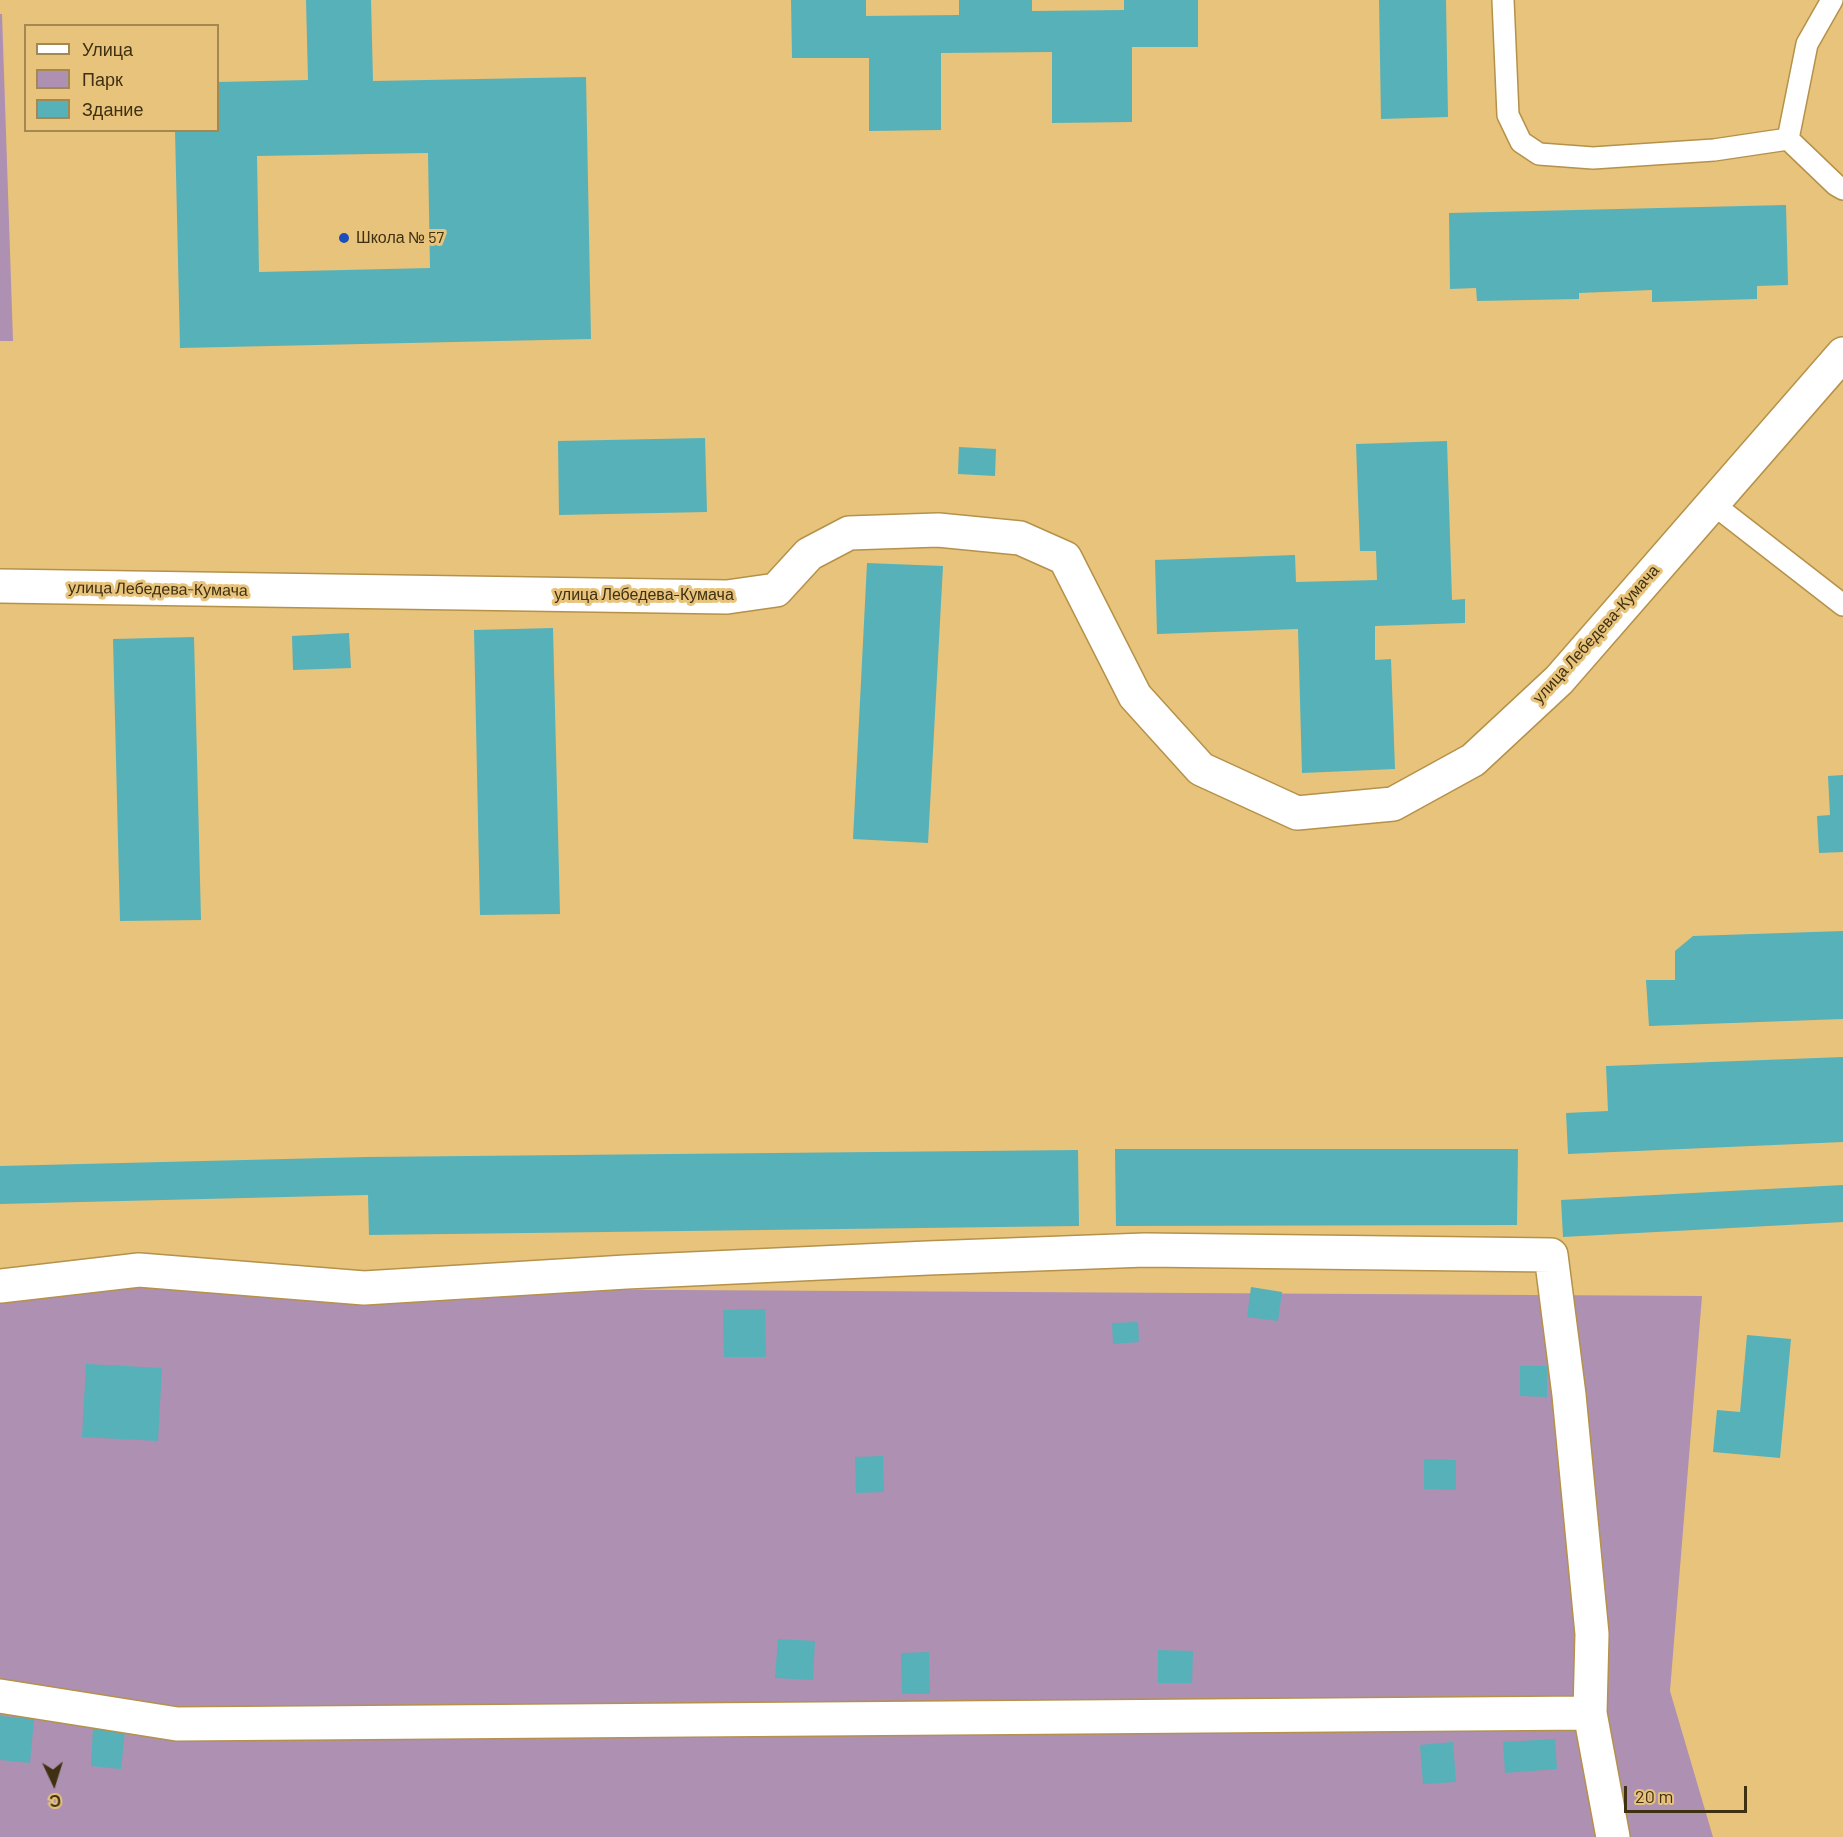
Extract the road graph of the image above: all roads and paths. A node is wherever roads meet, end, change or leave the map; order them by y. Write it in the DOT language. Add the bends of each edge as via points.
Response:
graph roads {
  1 [pos="1503,0"];
  2 [pos="1832,0"];
  3 [pos="1788,139"];
  4 [pos="1843,189"];
  5 [pos="1843,354"];
  6 [pos="1713,504"];
  7 [pos="0,586"];
  8 [pos="1843,605"];
  9 [pos="0,1286"];
  10 [pos="0,1696"];
  11 [pos="1590,1713"];
  12 [pos="1613,1837"];
  1 -- 3 [label="lane" via="1508,115 1521,142 1539,154 1593,158 1714,150"];
  2 -- 3 [label="lane" via="1807,44"];
  3 -- 4 [label="lane"];
  5 -- 6 [label="street, улица Лебедева-Кумача"];
  6 -- 7 [label="street, улица Лебедева-Кумача" via="1559,680 1473,760 1393,804 1297,813 1201,769 1135,696 1065,558 1020,538 938,530 849,533 809,554 776,590 728,597"];
  6 -- 8 [label="lane"];
  9 -- 11 [label="street" via="139,1270 364,1288 626,1272 1134,1250 1551,1255 1592,1634"];
  10 -- 11 [label="street" via="177,1724"];
  11 -- 12 [label="street"];
}
